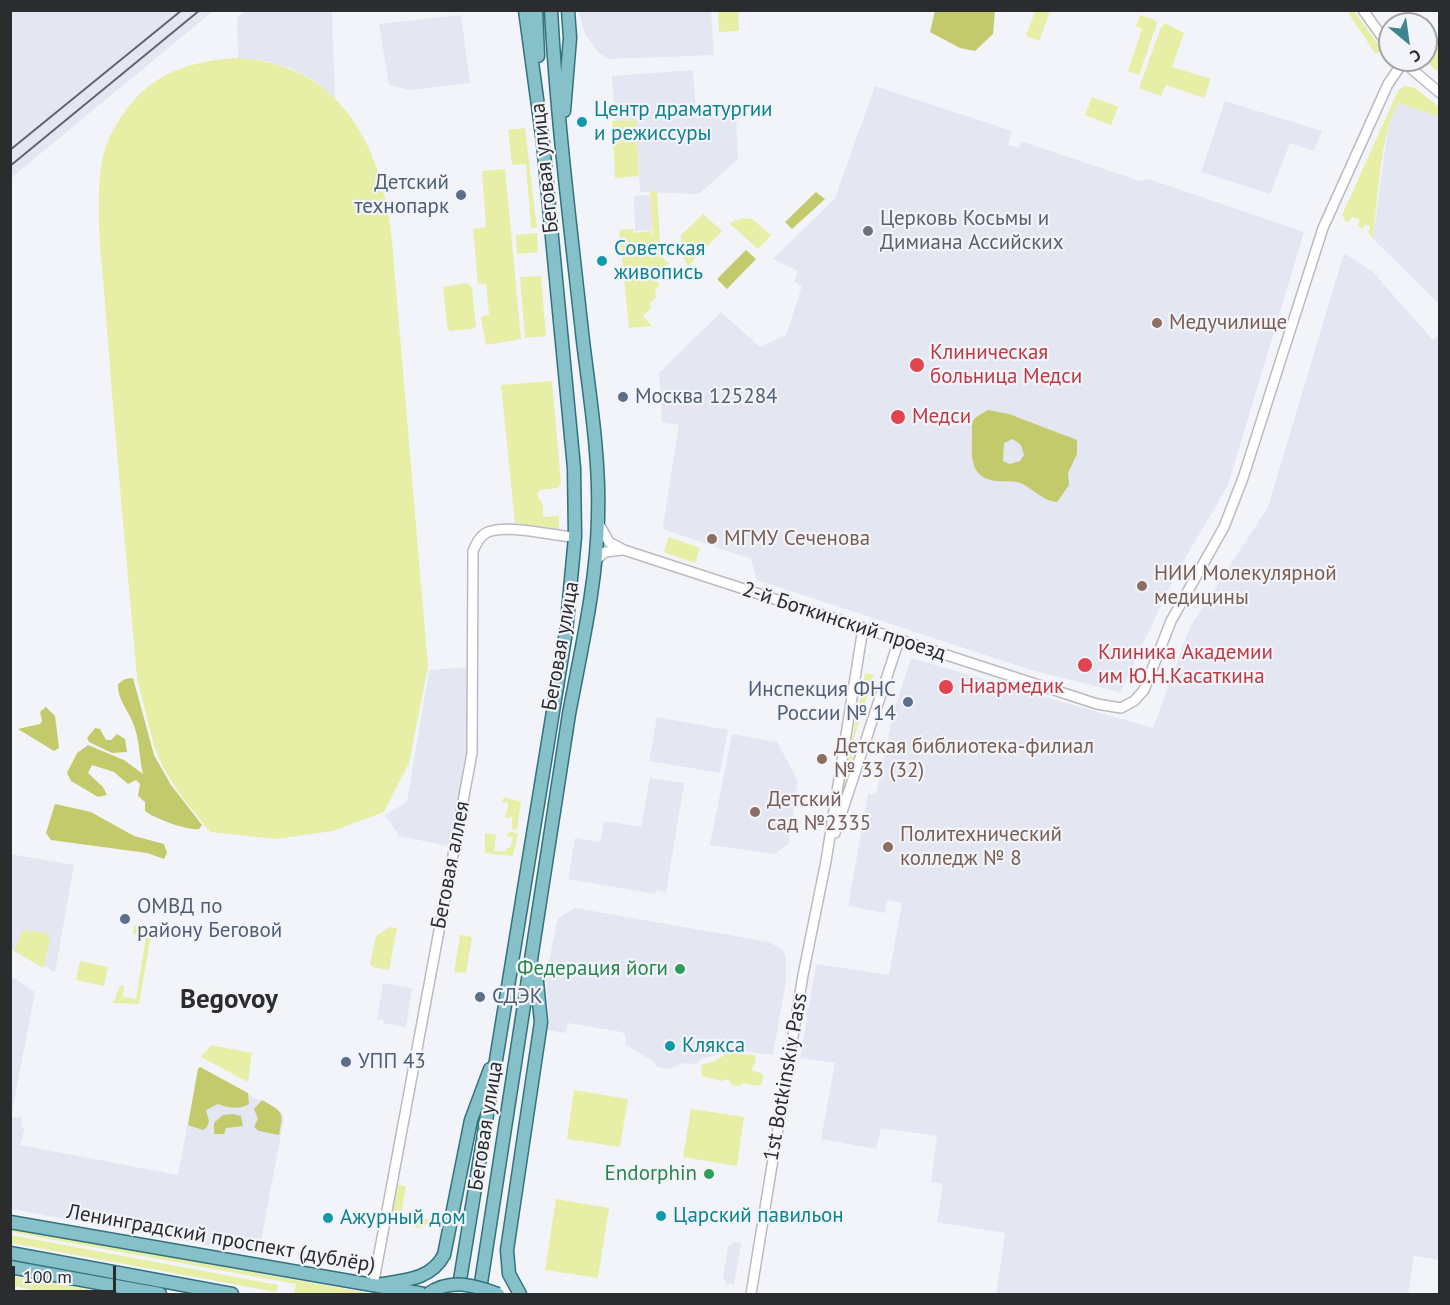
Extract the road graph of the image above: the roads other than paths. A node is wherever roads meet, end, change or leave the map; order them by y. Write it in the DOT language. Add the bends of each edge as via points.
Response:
graph roads {
  1 [pos="525,10"];
  2 [pos="536,10"];
  3 [pos="551,10"];
  4 [pos="568,10"];
  5 [pos="1364,10"];
  6 [pos="1378,30"];
  7 [pos="1395,72"];
  8 [pos="1415,72"];
  9 [pos="1440,93"];
  10 [pos="540,126"];
  11 [pos="561,145"];
  12 [pos="598,516"];
  13 [pos="575,537"];
  14 [pos="624,550"];
  15 [pos="595,561"];
  16 [pos="864,628"];
  17 [pos="899,640"];
  18 [pos="826,861"];
  19 [pos="534,950"];
  20 [pos="506,1006"];
  21 [pos="10,1222"];
  22 [pos="10,1253"];
  23 [pos="10,1267"];
  24 [pos="460,1280"];
  25 [pos="481,1283"];
  26 [pos="374,1286"];
  27 [pos="160,1294"];
  28 [pos="232,1294"];
  29 [pos="426,1294"];
  30 [pos="498,1294"];
  31 [pos="520,1294"];
  32 [pos="751,1294"];
  1 -- 10 [label="main road"];
  2 -- 10 [label="main road"];
  3 -- 11 [label="main road, Беговая улица"];
  4 -- 11 [label="main road" via="570,38"];
  5 -- 6 [label="street"];
  7 -- 17 [label="street, 2-й Боткинский проезд" via="1323,228 1224,527 1171,621 1144,690 1121,708 1097,704"];
  8 -- 9 [label="street"];
  10 -- 13 [label="main road, Беговая улица" via="574,468"];
  11 -- 12 [label="main road, Беговая улица"];
  12 -- 14 [label="street, 2-й Боткинский проезд" via="605,537"];
  12 -- 15 [label="main road, Беговая улица"];
  13 -- 20 [label="main road, Беговая улица" via="566,632"];
  13 -- 26 [label="street, Беговая аллея" via="505,530 487,532 473,551 472,753"];
  14 -- 15 [label="street" via="611,550"];
  14 -- 16 [label="street, 2-й Боткинский проезд"];
  15 -- 19 [label="main road, Беговая улица"];
  16 -- 17 [label="street, 2-й Боткинский проезд"];
  16 -- 18 [label="street, 1st Botkinskiy Pass"];
  17 -- 18 [label="street, 1st Botkinskiy Pass"];
  18 -- 32 [label="street, 1st Botkinskiy Pass" via="803,975"];
  19 -- 25 [label="main road, Беговая улица"];
  19 -- 31 [label="main road" via="541,1022 507,1250 509,1274"];
  20 -- 24 [label="main road, Беговая улица"];
  20 -- 26 [label="main road, Беговая улица" via="490,1067 473,1110 444,1255 436,1267 422,1276"];
  21 -- 26 [label="main road, Ленинградский проспект (дублёр)"];
  22 -- 28 [label="main road"];
  23 -- 27 [label="main road"];
  26 -- 29 [label="main road, Ленинградский проспект (дублёр)"];
  29 -- 30 [label="main road, bridge" via="458,1284"];
}
